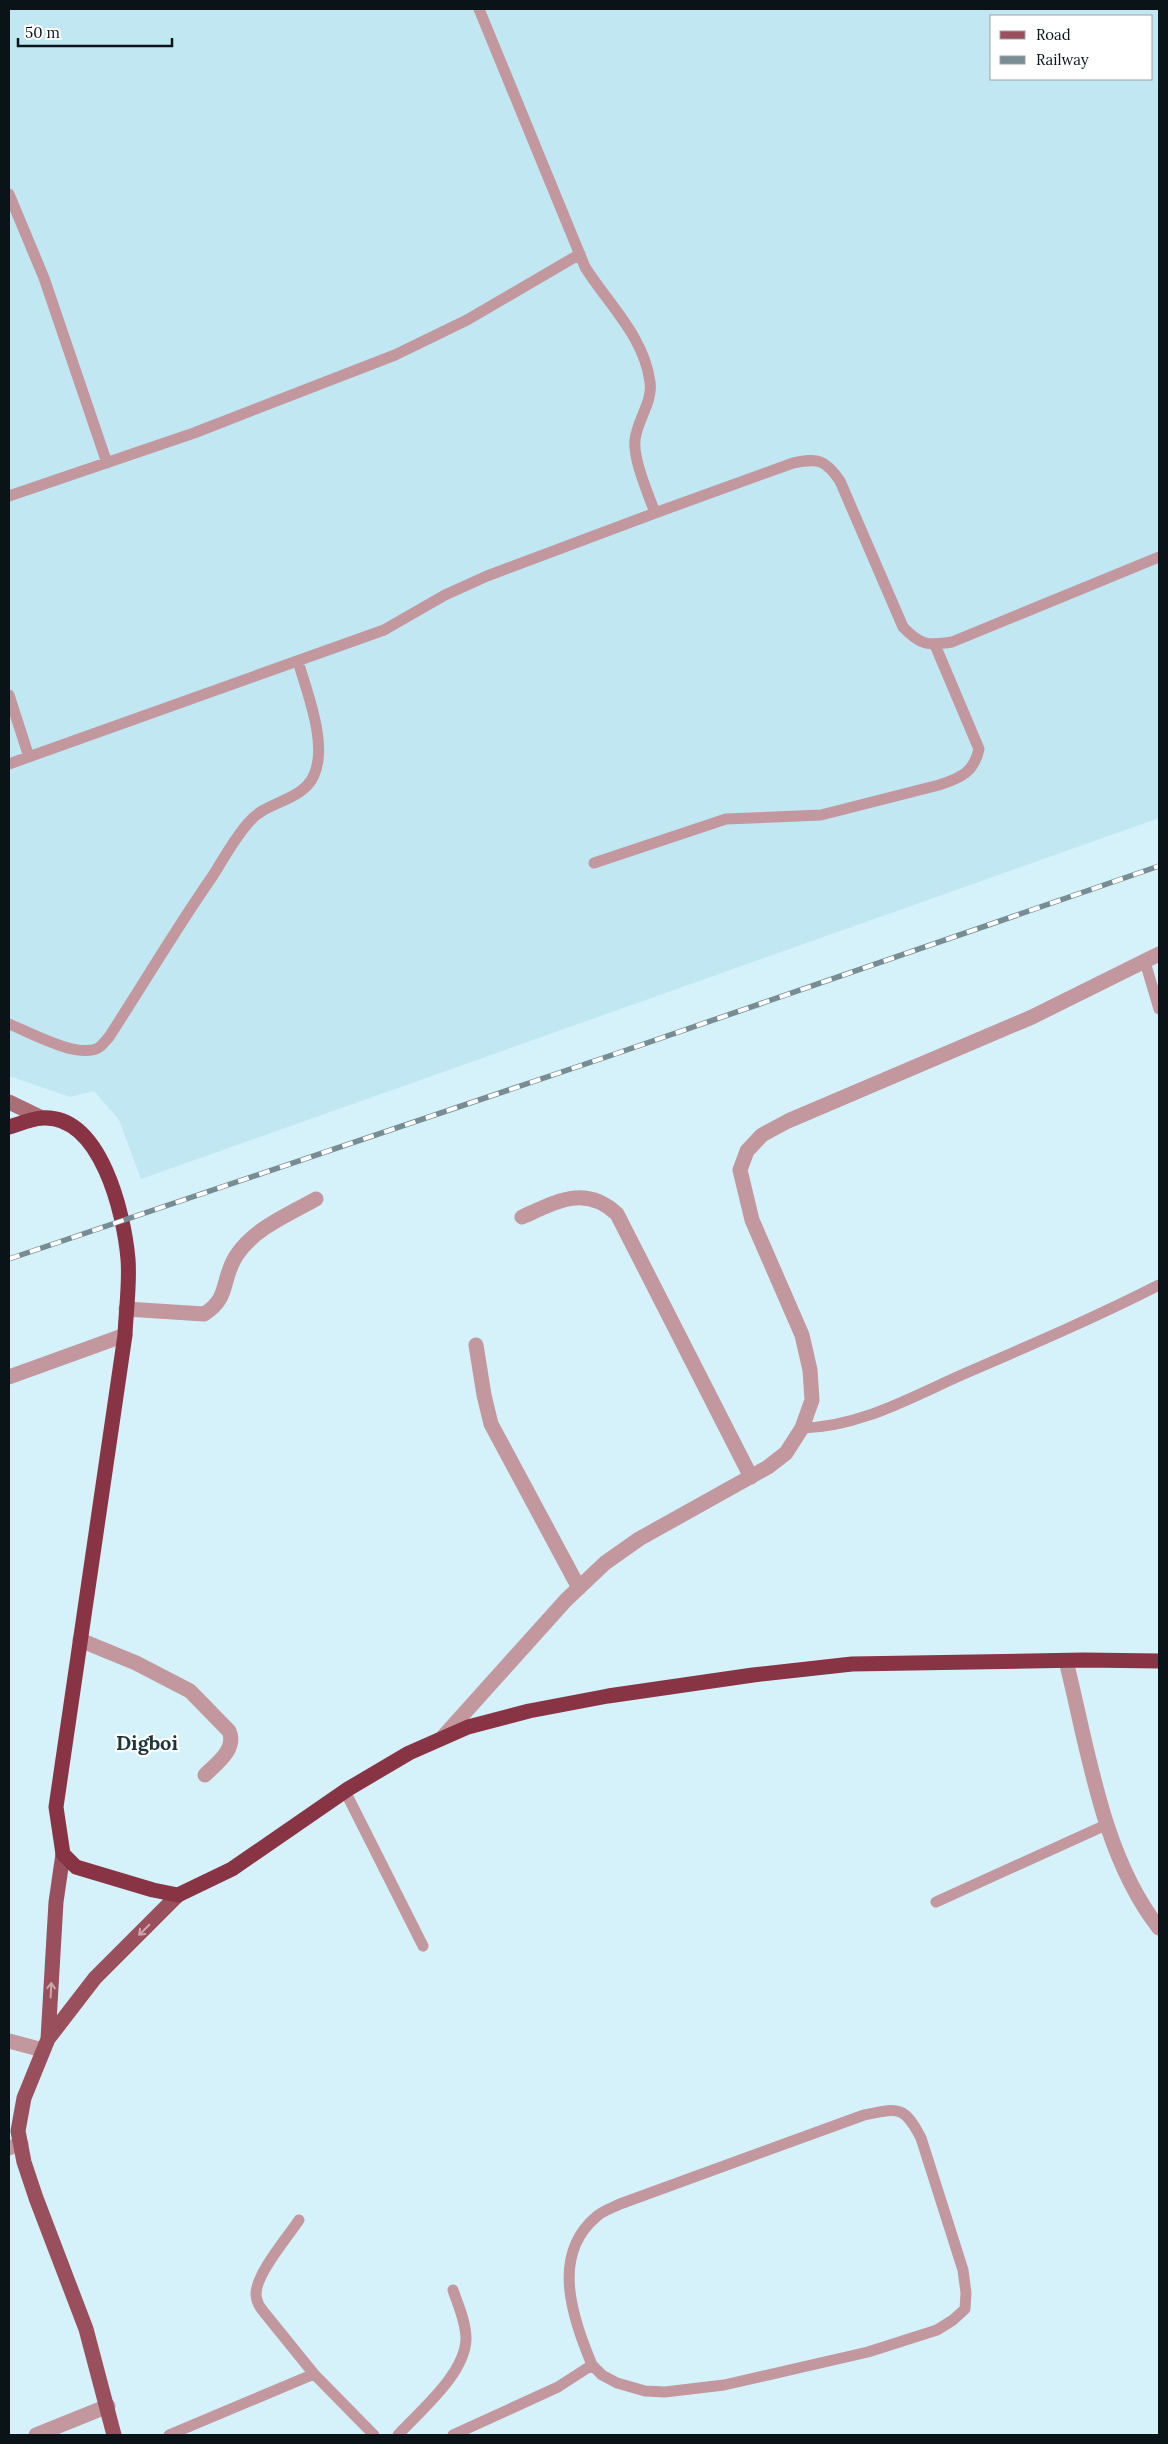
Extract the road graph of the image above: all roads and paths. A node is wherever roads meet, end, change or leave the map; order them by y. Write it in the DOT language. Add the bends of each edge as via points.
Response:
graph roads {
  1 [pos="479,9"];
  2 [pos="9,194"];
  3 [pos="580,254"];
  4 [pos="107,463"];
  5 [pos="9,496"];
  6 [pos="655,513"];
  7 [pos="1159,557"];
  8 [pos="935,645"];
  9 [pos="298,661"];
  10 [pos="9,695"];
  11 [pos="29,757"];
  12 [pos="9,764"];
  13 [pos="594,863"];
  14 [pos="1159,954"];
  15 [pos="1146,962"];
  16 [pos="1159,1009"];
  17 [pos="9,1024"];
  18 [pos="9,1102"];
  19 [pos="42,1118"];
  20 [pos="9,1127"];
  21 [pos="316,1199"];
  22 [pos="522,1217"];
  23 [pos="1159,1286"];
  24 [pos="126,1309"];
  25 [pos="124,1335"];
  26 [pos="476,1345"];
  27 [pos="9,1377"];
  28 [pos="802,1428"];
  29 [pos="751,1477"];
  30 [pos="579,1588"];
  31 [pos="80,1640"];
  32 [pos="1066,1661"];
  33 [pos="1159,1661"];
  34 [pos="442,1738"];
  35 [pos="205,1776"];
  36 [pos="345,1791"];
  37 [pos="1108,1824"];
  38 [pos="63,1854"];
  39 [pos="178,1895"];
  40 [pos="936,1902"];
  41 [pos="1159,1928"];
  42 [pos="423,1946"];
  43 [pos="9,2041"];
  44 [pos="46,2045"];
  45 [pos="15,2146"];
  46 [pos="299,2220"];
  47 [pos="452,2290"];
  48 [pos="592,2364"];
  49 [pos="314,2374"];
  50 [pos="108,2406"];
  51 [pos="36,2435"];
  52 [pos="114,2435"];
  53 [pos="169,2435"];
  54 [pos="374,2435"];
  55 [pos="398,2435"];
  56 [pos="453,2435"];
  1 -- 3 [label="lane"];
  2 -- 4 [label="lane" via="44,278"];
  3 -- 4 [label="lane" via="526,288 395,355"];
  3 -- 6 [label="lane" via="600,291 620,314 638,344 648,368 649,399 635,439 635,452"];
  4 -- 5 [label="lane"];
  6 -- 8 [label="lane" via="793,463 810,459 823,462 832,468 840,481 903,627 915,640"];
  6 -- 9 [label="lane" via="487,576 384,630"];
  7 -- 8 [label="lane" via="952,642"];
  8 -- 13 [label="lane" via="979,749 976,762 967,772 939,785 821,815 726,819"];
  9 -- 11 [label="lane"];
  9 -- 17 [label="lane" via="319,741 314,777 288,799 266,808 251,819 109,1037 98,1048 83,1051 67,1048"];
  10 -- 11 [label="lane"];
  11 -- 12 [label="lane"];
  14 -- 15 [label="street"];
  15 -- 16 [label="lane"];
  15 -- 28 [label="street" via="1032,1017 788,1121 762,1135 747,1151 740,1170 746,1202 802,1335 810,1370 812,1400"];
  18 -- 19 [label="street"];
  19 -- 20 [label="highway"];
  19 -- 24 [label="highway" via="66,1122 96,1150 122,1221 128,1260"];
  21 -- 24 [label="street" via="250,1240 236,1255 228,1271 221,1300 204,1314"];
  22 -- 29 [label="street" via="563,1199 578,1198 596,1199 617,1214"];
  23 -- 28 [label="lane" via="871,1415 824,1428"];
  24 -- 25 [label="highway"];
  25 -- 27 [label="street"];
  25 -- 31 [label="highway"];
  26 -- 30 [label="street" via="491,1424"];
  28 -- 29 [label="street" via="786,1453"];
  29 -- 30 [label="street" via="639,1539 605,1563"];
  30 -- 34 [label="street"];
  31 -- 35 [label="street" via="136,1663 190,1691 224,1725 232,1737 231,1745"];
  31 -- 38 [label="highway" via="56,1807"];
  32 -- 33 [label="highway"];
  32 -- 34 [label="highway" via="852,1664 753,1675 529,1710 468,1727"];
  32 -- 37 [label="street"];
  34 -- 36 [label="highway" via="409,1753"];
  36 -- 39 [label="highway" via="232,1869"];
  36 -- 42 [label="lane"];
  37 -- 40 [label="lane"];
  37 -- 41 [label="street" via="1131,1884"];
  38 -- 39 [label="highway" via="76,1867"];
  44 -- 38 [label="main road, one-way" via="56,1902"];
  39 -- 44 [label="main road, one-way" via="95,1978"];
  43 -- 44 [label="street"];
  44 -- 45 [label="main road" via="24,2098"];
  45 -- 50 [label="main road" via="24,2162 86,2329"];
  46 -- 49 [label="lane" via="263,2273 256,2294 263,2311"];
  47 -- 55 [label="lane" via="462,2315 466,2339 462,2358 453,2376"];
  48 -- 48 [label="lane" via="602,2375 617,2383 645,2391 665,2392 724,2385 868,2352 937,2330 953,2320 965,2309 963,2270 921,2138 912,2120 901,2111 886,2110 864,2115 620,2204 597,2216 582,2232 568,2270 569,2300"];
  48 -- 56 [label="lane" via="558,2387"];
  49 -- 53 [label="lane"];
  49 -- 54 [label="lane"];
  50 -- 51 [label="street"];
  50 -- 52 [label="main road"];
}
